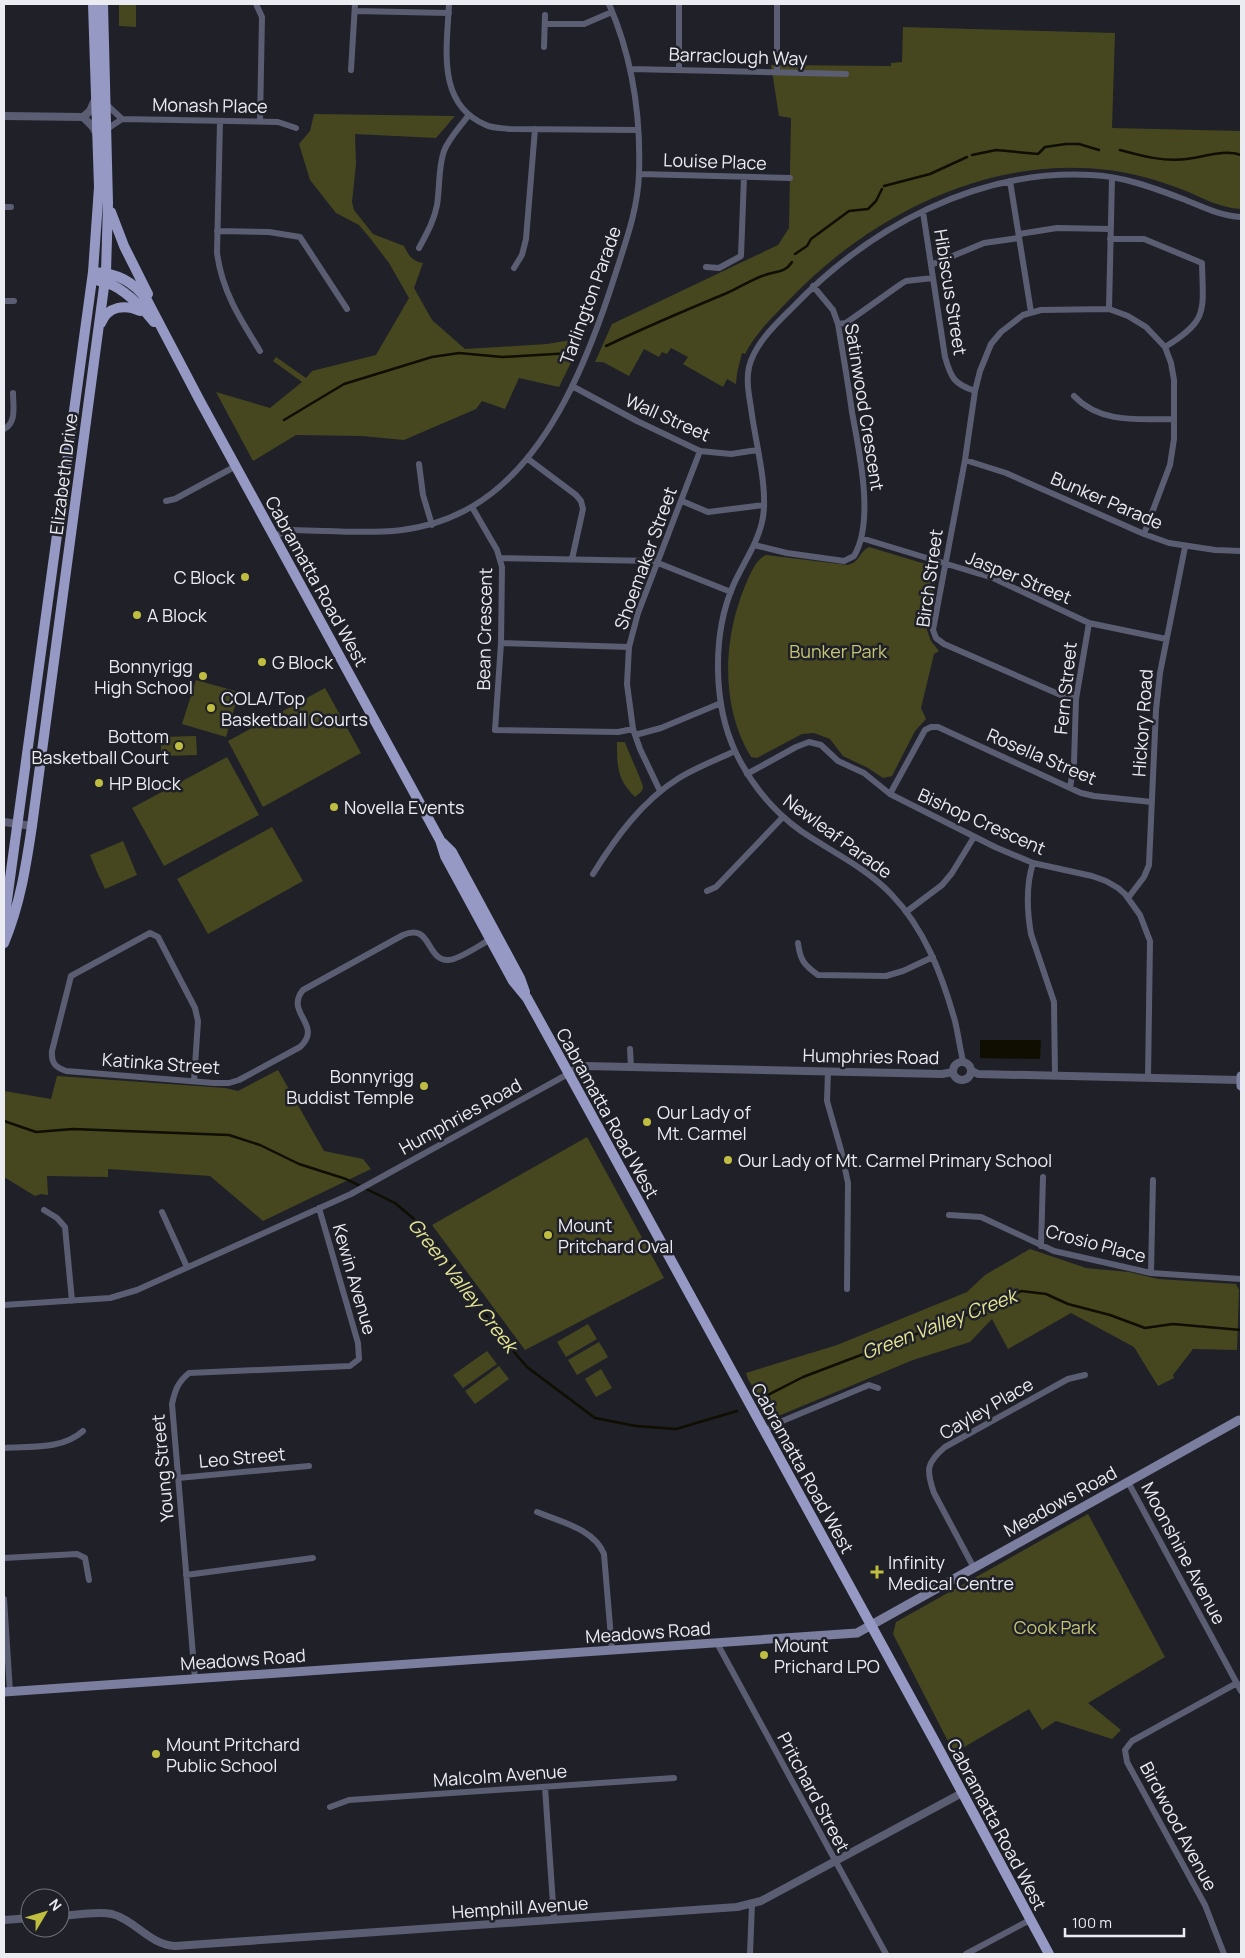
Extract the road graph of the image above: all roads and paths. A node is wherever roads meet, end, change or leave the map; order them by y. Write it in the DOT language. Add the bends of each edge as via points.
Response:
graph roads {
  1 [pos="92,4"];
  2 [pos="103,4"];
  3 [pos="256,4"];
  4 [pos="449,4"];
  5 [pos="609,4"];
  6 [pos="679,4"];
  7 [pos="777,4"];
  8 [pos="355,7"];
  9 [pos="612,12"];
  10 [pos="448,13"];
  11 [pos="546,15"];
  12 [pos="546,24"];
  13 [pos="544,47"];
  14 [pos="630,69"];
  15 [pos="679,69"];
  16 [pos="352,70"];
  17 [pos="776,72"];
  18 [pos="846,74"];
  19 [pos="96,97"];
  20 [pos="106,104"];
  21 [pos="4,116"];
  22 [pos="83,116"];
  23 [pos="468,116"];
  24 [pos="122,119"];
  25 [pos="220,121"];
  26 [pos="260,121"];
  27 [pos="296,128"];
  28 [pos="106,129"];
  29 [pos="536,129"];
  30 [pos="638,130"];
  31 [pos="98,136"];
  32 [pos="639,174"];
  33 [pos="744,177"];
  34 [pos="790,178"];
  35 [pos="1112,178"];
  36 [pos="1010,182"];
  37 [pos="108,203"];
  38 [pos="4,207"];
  39 [pos="11,207"];
  40 [pos="923,212"];
  41 [pos="1241,218"];
  42 [pos="1110,229"];
  43 [pos="218,231"];
  44 [pos="1019,236"];
  45 [pos="1110,239"];
  46 [pos="419,248"];
  47 [pos="931,265"];
  48 [pos="706,267"];
  49 [pos="514,268"];
  50 [pos="92,276"];
  51 [pos="106,277"];
  52 [pos="933,278"];
  53 [pos="814,286"];
  54 [pos="4,301"];
  55 [pos="14,301"];
  56 [pos="347,309"];
  57 [pos="1109,309"];
  58 [pos="1031,312"];
  59 [pos="838,324"];
  60 [pos="99,329"];
  61 [pos="166,337"];
  62 [pos="1165,347"];
  63 [pos="260,351"];
  64 [pos="572,386"];
  65 [pos="975,391"];
  66 [pos="12,393"];
  67 [pos="1074,396"];
  68 [pos="1174,419"];
  69 [pos="4,429"];
  70 [pos="757,450"];
  71 [pos="700,451"];
  72 [pos="528,459"];
  73 [pos="965,460"];
  74 [pos="419,464"];
  75 [pos="236,466"];
  76 [pos="166,501"];
  77 [pos="682,501"];
  78 [pos="764,504"];
  79 [pos="472,507"];
  80 [pos="432,525"];
  81 [pos="1144,534"];
  82 [pos="274,537"];
  83 [pos="861,538"];
  84 [pos="754,545"];
  85 [pos="1185,547"];
  86 [pos="1241,551"];
  87 [pos="501,558"];
  88 [pos="572,559"];
  89 [pos="657,563"];
  90 [pos="945,564"];
  91 [pos="731,592"];
  92 [pos="1089,623"];
  93 [pos="1166,639"];
  94 [pos="501,643"];
  95 [pos="629,647"];
  96 [pos="1076,699"];
  97 [pos="721,703"];
  98 [pos="634,732"];
  99 [pos="735,751"];
  100 [pos="747,774"];
  101 [pos="1070,788"];
  102 [pos="660,791"];
  103 [pos="890,794"];
  104 [pos="1152,802"];
  105 [pos="783,817"];
  106 [pos="4,822"];
  107 [pos="18,824"];
  108 [pos="32,826"];
  109 [pos="974,837"];
  110 [pos="440,840"];
  111 [pos="1033,863"];
  112 [pos="593,874"];
  113 [pos="707,891"];
  114 [pos="1128,898"];
  115 [pos="906,912"];
  116 [pos="4,922"];
  117 [pos="491,939"];
  118 [pos="4,943"];
  119 [pos="798,943"];
  120 [pos="933,957"];
  121 [pos="527,998"];
  122 [pos="630,1049"];
  123 [pos="963,1061"];
  124 [pos="631,1067"];
  125 [pos="828,1071"];
  126 [pos="972,1071"];
  127 [pos="953,1072"];
  128 [pos="568,1074"];
  129 [pos="1055,1076"];
  130 [pos="1148,1078"];
  131 [pos="194,1081"];
  132 [pos="1241,1081"];
  133 [pos="1043,1177"];
  134 [pos="1153,1180"];
  135 [pos="319,1208"];
  136 [pos="44,1210"];
  137 [pos="162,1212"];
  138 [pos="949,1215"];
  139 [pos="1041,1246"];
  140 [pos="187,1267"];
  141 [pos="1151,1273"];
  142 [pos="1241,1278"];
  143 [pos="847,1289"];
  144 [pos="72,1301"];
  145 [pos="4,1305"];
  146 [pos="359,1358"];
  147 [pos="1085,1375"];
  148 [pos="878,1388"];
  149 [pos="1241,1418"];
  150 [pos="83,1431"];
  151 [pos="764,1431"];
  152 [pos="4,1448"];
  153 [pos="309,1466"];
  154 [pos="178,1478"];
  155 [pos="1128,1482"];
  156 [pos="537,1512"];
  157 [pos="4,1558"];
  158 [pos="313,1558"];
  159 [pos="974,1568"];
  160 [pos="186,1575"];
  161 [pos="89,1580"];
  162 [pos="4,1599"];
  163 [pos="871,1626"];
  164 [pos="717,1643"];
  165 [pos="612,1650"];
  166 [pos="195,1679"];
  167 [pos="1237,1683"];
  168 [pos="1241,1691"];
  169 [pos="7,1692"];
  170 [pos="674,1778"];
  171 [pos="545,1787"];
  172 [pos="962,1793"];
  173 [pos="330,1807"];
  174 [pos="835,1861"];
  175 [pos="752,1904"];
  176 [pos="70,1916"];
  177 [pos="20,1919"];
  178 [pos="4,1920"];
  179 [pos="554,1920"];
  180 [pos="1030,1920"];
  181 [pos="750,1954"];
  182 [pos="886,1954"];
  183 [pos="966,1954"];
  184 [pos="1049,1954"];
  185 [pos="1224,1954"];
  1 -- 19 [label="main road, Elizabeth Drive"];
  2 -- 20 [label="main road, Elizabeth Drive"];
  3 -- 26 [label="street" via="262,16"];
  4 -- 10 [label="street"];
  5 -- 9 [label="street, Tarlington Parade"];
  6 -- 15 [label="street"];
  7 -- 17 [label="street"];
  8 -- 10 [label="street"];
  8 -- 16 [label="street"];
  9 -- 12 [label="street" via="584,24"];
  9 -- 14 [label="street, Tarlington Parade"];
  10 -- 23 [label="street" via="448,77 456,101"];
  11 -- 12 [label="street"];
  12 -- 13 [label="street"];
  14 -- 15 [label="street, Barraclough Way"];
  14 -- 30 [label="street, Tarlington Parade"];
  15 -- 17 [label="street, Barraclough Way"];
  17 -- 18 [label="street, Barraclough Way"];
  19 -- 22 [label="street" via="90,111"];
  19 -- 31 [label="main road, Elizabeth Drive"];
  20 -- 24 [label="street"];
  20 -- 28 [label="main road, Elizabeth Drive"];
  21 -- 22 [label="street"];
  22 -- 31 [label="street"];
  23 -- 29 [label="street" via="488,126"];
  23 -- 46 [label="street" via="444,151 432,224"];
  24 -- 25 [label="street, Monash Place"];
  24 -- 28 [label="street"];
  25 -- 26 [label="street, Monash Place"];
  25 -- 43 [label="street"];
  26 -- 27 [label="street, Monash Place"];
  28 -- 37 [label="main road, Elizabeth Drive"];
  29 -- 30 [label="street"];
  29 -- 49 [label="street" via="526,239"];
  30 -- 32 [label="street, Tarlington Parade"];
  31 -- 50 [label="main road, Elizabeth Drive" via="99,187"];
  32 -- 33 [label="street, Louise Place"];
  32 -- 64 [label="street, Tarlington Parade" via="632,222 600,323"];
  33 -- 34 [label="street, Louise Place"];
  33 -- 48 [label="street" via="741,256 719,268"];
  35 -- 36 [label="street, Newleaf Parade" via="1071,174"];
  35 -- 41 [label="street, Newleaf Parade" via="1159,190 1223,216"];
  35 -- 42 [label="street"];
  36 -- 40 [label="street, Newleaf Parade" via="971,191"];
  36 -- 44 [label="street"];
  37 -- 51 [label="main road, Elizabeth Drive"];
  37 -- 61 [label="main road"];
  38 -- 39 [label="street"];
  40 -- 47 [label="street, Hibiscus Street"];
  40 -- 53 [label="street, Newleaf Parade" via="869,243"];
  42 -- 44 [label="street" via="1057,228 1034,230"];
  42 -- 45 [label="street"];
  43 -- 56 [label="street" via="269,232 300,237"];
  43 -- 63 [label="street" via="220,274 226,291"];
  44 -- 47 [label="street" via="984,243"];
  44 -- 58 [label="street"];
  45 -- 57 [label="street"];
  45 -- 62 [label="street" via="1144,239 1202,263 1202,310 1198,322"];
  47 -- 52 [label="street, Hibiscus Street"];
  50 -- 51 [label="main road, Cabramatta Road West"];
  50 -- 107 [label="main road, Elizabeth Drive"];
  51 -- 60 [label="main road, Elizabeth Drive"];
  51 -- 61 [label="main road, Cabramatta Road West" via="117,275 139,289"];
  52 -- 59 [label="street" via="906,281 846,323"];
  52 -- 65 [label="street, Hibiscus Street" via="950,374 960,386"];
  53 -- 59 [label="street, Satinwood Crescent" via="833,310"];
  53 -- 70 [label="street, Newleaf Parade" via="763,340 752,360 748,379"];
  54 -- 55 [label="street"];
  57 -- 58 [label="street"];
  57 -- 62 [label="street" via="1146,327"];
  58 -- 65 [label="street, Birch Street" via="1001,332 991,344"];
  59 -- 83 [label="street, Satinwood Crescent" via="863,477"];
  60 -- 61 [label="main road" via="108,313 126,306 143,313"];
  60 -- 108 [label="main road, Elizabeth Drive"];
  61 -- 75 [label="main road, Cabramatta Road West"];
  62 -- 68 [label="street" via="1174,380"];
  64 -- 71 [label="street, Wall Street"];
  64 -- 72 [label="street, Tarlington Parade"];
  65 -- 73 [label="street, Birch Street"];
  66 -- 69 [label="street" via="12,421"];
  67 -- 68 [label="street" via="1084,406 1100,414 1136,419"];
  68 -- 81 [label="street" via="1170,465"];
  70 -- 71 [label="street, Wall Street" via="731,454"];
  70 -- 78 [label="street, Newleaf Parade"];
  71 -- 77 [label="street, Shoemaker Street"];
  72 -- 79 [label="street, Tarlington Parade" via="500,488"];
  72 -- 88 [label="street" via="581,501 583,509"];
  73 -- 81 [label="street, Bunker Parade" via="1006,473"];
  73 -- 90 [label="street, Birch Street"];
  74 -- 80 [label="street" via="423,495"];
  75 -- 76 [label="street"];
  75 -- 82 [label="main road, Cabramatta Road West"];
  77 -- 78 [label="street" via="708,512"];
  77 -- 89 [label="street, Shoemaker Street"];
  78 -- 84 [label="street, Newleaf Parade" via="761,528"];
  79 -- 80 [label="street, Tarlington Parade"];
  79 -- 87 [label="street, Bean Crescent"];
  80 -- 82 [label="street, Tarlington Parade" via="394,532 287,530"];
  81 -- 85 [label="street, Bunker Parade"];
  82 -- 110 [label="main road, Cabramatta Road West"];
  83 -- 84 [label="street, Satinwood Crescent" via="854,556 844,561"];
  83 -- 90 [label="street, Jasper Street"];
  84 -- 91 [label="street, Newleaf Parade"];
  85 -- 86 [label="street, Bunker Parade"];
  85 -- 93 [label="street, Hickory Road"];
  87 -- 88 [label="street"];
  87 -- 94 [label="street, Bean Crescent"];
  88 -- 89 [label="street"];
  89 -- 91 [label="street"];
  89 -- 95 [label="street, Shoemaker Street"];
  90 -- 92 [label="street, Jasper Street" via="1010,585"];
  90 -- 96 [label="street, Birch Street" via="933,630 936,638 1046,689"];
  91 -- 97 [label="street, Newleaf Parade" via="718,652"];
  92 -- 93 [label="street, Jasper Street"];
  92 -- 96 [label="street, Fern Street"];
  93 -- 104 [label="street, Hickory Road" via="1156,710"];
  94 -- 95 [label="street"];
  94 -- 98 [label="street, Bean Crescent" via="495,730"];
  95 -- 98 [label="street, Shoemaker Street" via="627,684"];
  96 -- 101 [label="street, Fern Street"];
  97 -- 98 [label="street" via="661,728"];
  97 -- 99 [label="street, Newleaf Parade"];
  98 -- 102 [label="street, Shoemaker Street"];
  99 -- 100 [label="street, Newleaf Parade"];
  99 -- 102 [label="street" via="692,770"];
  100 -- 103 [label="street, Bishop Crescent" via="809,742 821,745 838,761 864,773"];
  100 -- 105 [label="street, Newleaf Parade"];
  101 -- 103 [label="street, Rosella Street" via="938,727 931,727 925,730"];
  101 -- 104 [label="street, Rosella Street" via="1094,796"];
  102 -- 112 [label="street" via="615,840"];
  103 -- 109 [label="street, Bishop Crescent"];
  104 -- 114 [label="street, Hickory Road" via="1149,865"];
  105 -- 113 [label="street" via="716,887"];
  105 -- 115 [label="street, Newleaf Parade" via="877,880"];
  106 -- 107 [label="street"];
  107 -- 108 [label="street"];
  107 -- 116 [label="main road, Elizabeth Drive"];
  108 -- 118 [label="main road, Elizabeth Drive" via="21,894"];
  109 -- 111 [label="street, Bishop Crescent"];
  109 -- 115 [label="street" via="942,885"];
  110 -- 117 [label="main road, Cabramatta Road West" via="445,856"];
  110 -- 121 [label="main road, Cabramatta Road West" via="452,852 520,978"];
  111 -- 114 [label="street, Bishop Crescent" via="1106,881"];
  111 -- 129 [label="street" via="1028,882 1029,924 1054,1002"];
  114 -- 130 [label="street, Bishop Crescent" via="1140,914 1150,941"];
  115 -- 120 [label="street, Newleaf Parade"];
  117 -- 121 [label="main road, Cabramatta Road West" via="513,981"];
  117 -- 131 [label="street, Katinka Street" via="454,959 444,960 436,956 422,936 414,932 403,935 303,990 297,1000 297,1008 309,1033 300,1047 240,1080 230,1083"];
  119 -- 120 [label="street" via="800,958 818,975 886,976"];
  120 -- 123 [label="street, Newleaf Parade" via="956,1024"];
  121 -- 128 [label="main road, Cabramatta Road West"];
  122 -- 124 [label="street"];
  123 -- 126 [label="street"];
  123 -- 127 [label="street" via="955,1064"];
  124 -- 125 [label="street, Humphries Road"];
  124 -- 128 [label="street, Humphries Road" via="586,1066"];
  125 -- 127 [label="street, Humphries Road"];
  125 -- 143 [label="street" via="828,1101 848,1184"];
  126 -- 127 [label="street" via="968,1078 962,1080"];
  126 -- 129 [label="street" via="978,1074"];
  128 -- 135 [label="street, Humphries Road" via="369,1184"];
  128 -- 151 [label="main road, Cabramatta Road West"];
  129 -- 130 [label="street"];
  130 -- 132 [label="street"];
  131 -- 131 [label="street, Katinka Street" via="56,1068 52,1051 71,976 150,932 158,937 195,1008 198,1021"];
  133 -- 139 [label="street"];
  134 -- 141 [label="street"];
  135 -- 140 [label="street, Humphries Road"];
  135 -- 146 [label="street, Kewin Avenue" via="358,1343"];
  136 -- 144 [label="street" via="58,1218 65,1227"];
  137 -- 140 [label="street"];
  138 -- 139 [label="street, Crosio Place" via="981,1217"];
  139 -- 141 [label="street, Crosio Place"];
  140 -- 144 [label="street, Humphries Road" via="122,1295"];
  141 -- 142 [label="street, Crosio Place"];
  144 -- 145 [label="street, Humphries Road"];
  146 -- 154 [label="street, Young Street" via="350,1366 189,1373 180,1380 172,1404"];
  147 -- 159 [label="street, Cayley Place" via="1068,1379 945,1447 928,1466 934,1493"];
  148 -- 151 [label="street" via="869,1385"];
  149 -- 155 [label="main road, Meadows Road"];
  150 -- 152 [label="street" via="71,1440 57,1444"];
  151 -- 163 [label="main road, Cabramatta Road West"];
  153 -- 154 [label="street, Leo Street"];
  154 -- 160 [label="street, Young Street"];
  155 -- 159 [label="main road, Meadows Road"];
  155 -- 167 [label="street, Moonshine Avenue"];
  156 -- 165 [label="street" via="590,1535 601,1547"];
  157 -- 161 [label="street" via="77,1554 85,1558"];
  158 -- 160 [label="street"];
  159 -- 163 [label="main road, Meadows Road"];
  160 -- 166 [label="street, Young Street"];
  162 -- 169 [label="street"];
  163 -- 164 [label="main road, Meadows Road" via="849,1634"];
  163 -- 172 [label="main road, Cabramatta Road West"];
  164 -- 165 [label="main road, Meadows Road"];
  164 -- 174 [label="street, Pritchard Street"];
  165 -- 166 [label="main road, Meadows Road"];
  166 -- 169 [label="main road, Meadows Road"];
  167 -- 168 [label="street, Moonshine Avenue"];
  167 -- 185 [label="street, Birdwood Avenue" via="1132,1741 1125,1750 1127,1762 1208,1912"];
  170 -- 171 [label="street, Malcolm Avenue"];
  171 -- 173 [label="street, Malcolm Avenue" via="349,1800"];
  171 -- 179 [label="street"];
  172 -- 174 [label="street, Hemphill Avenue"];
  172 -- 180 [label="main road, Cabramatta Road West"];
  174 -- 175 [label="street, Hemphill Avenue"];
  174 -- 182 [label="street, Pritchard Street"];
  175 -- 179 [label="street, Hemphill Avenue"];
  175 -- 181 [label="street"];
  176 -- 179 [label="street, Hemphill Avenue" via="111,1914 158,1942 175,1946"];
  177 -- 178 [label="street"];
  180 -- 183 [label="street"];
  180 -- 184 [label="main road, Cabramatta Road West"];
}
